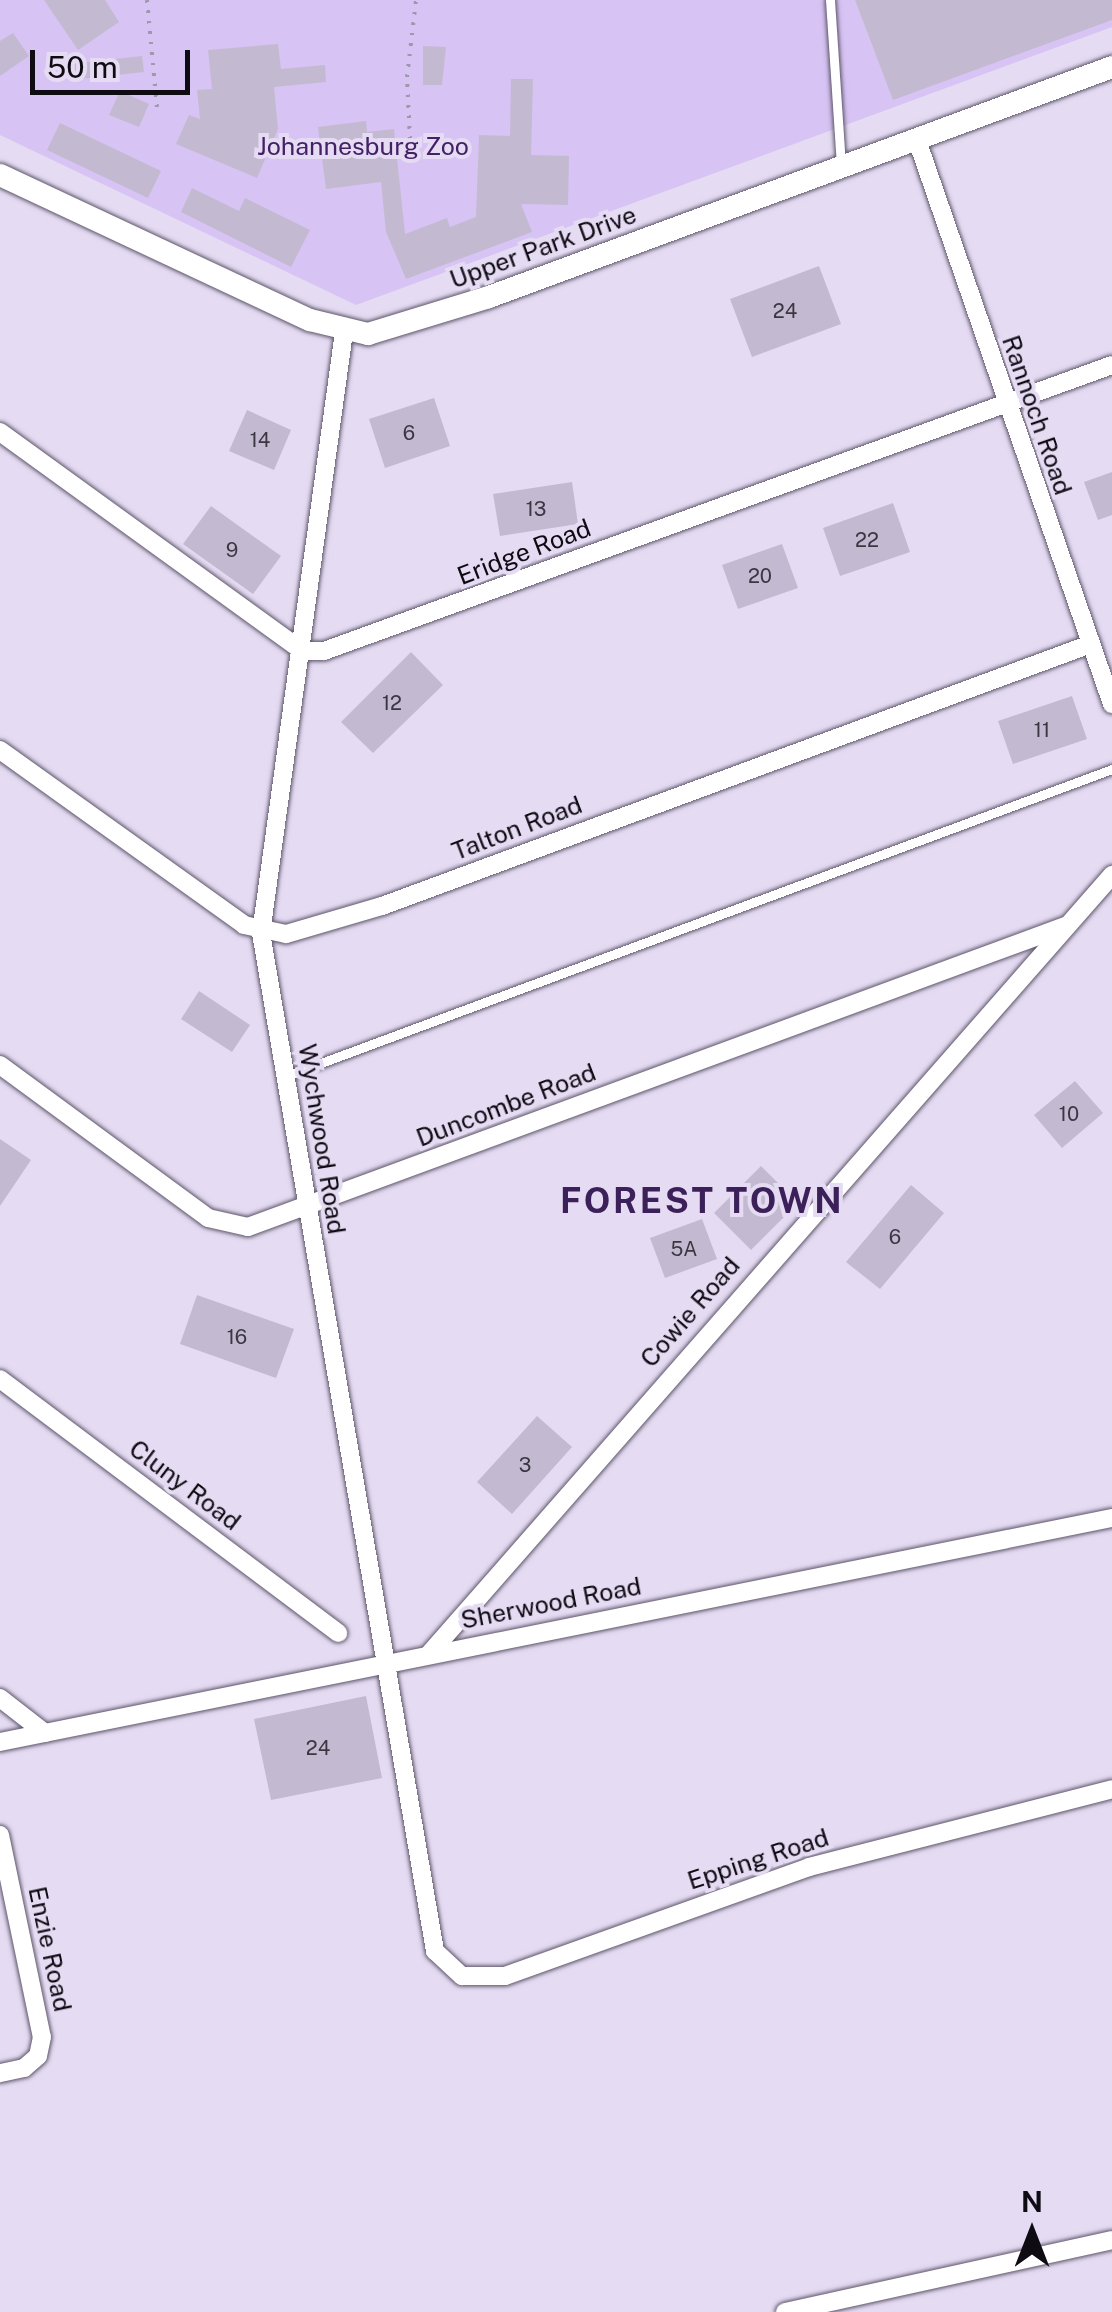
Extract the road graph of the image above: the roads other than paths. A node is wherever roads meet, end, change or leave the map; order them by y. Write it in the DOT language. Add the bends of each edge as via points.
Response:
graph roads {
  1 [pos="830,0"];
  2 [pos="1112,67"];
  3 [pos="917,140"];
  4 [pos="842,169"];
  5 [pos="0,174"];
  6 [pos="344,332"];
  7 [pos="1112,364"];
  8 [pos="1007,402"];
  9 [pos="0,432"];
  10 [pos="1088,645"];
  11 [pos="302,651"];
  12 [pos="1112,704"];
  13 [pos="0,750"];
  14 [pos="1112,768"];
  15 [pos="1112,875"];
  16 [pos="1065,926"];
  17 [pos="260,933"];
  18 [pos="0,1065"];
  19 [pos="286,1076"];
  20 [pos="308,1210"];
  21 [pos="0,1379"];
  22 [pos="1112,1518"];
  23 [pos="338,1633"];
  24 [pos="430,1653"];
  25 [pos="388,1664"];
  26 [pos="0,1698"];
  27 [pos="45,1734"];
  28 [pos="0,1742"];
  29 [pos="1112,1789"];
  30 [pos="0,1836"];
  31 [pos="435,1951"];
  32 [pos="0,2072"];
  33 [pos="1112,2240"];
  34 [pos="786,2312"];
  1 -- 4 [label="lane"];
  2 -- 3 [label="main road, Upper Park Drive"];
  3 -- 4 [label="main road, Upper Park Drive"];
  3 -- 8 [label="street, Rannoch Road"];
  4 -- 6 [label="main road, Upper Park Drive" via="404,325"];
  5 -- 6 [label="main road"];
  6 -- 11 [label="street, Wychwood Road"];
  7 -- 8 [label="street, Eridge Road"];
  8 -- 10 [label="street, Rannoch Road"];
  8 -- 11 [label="street, Eridge Road" via="361,640"];
  9 -- 11 [label="street"];
  10 -- 12 [label="street, Rannoch Road"];
  10 -- 17 [label="street, Talton Road" via="382,906 306,932"];
  11 -- 17 [label="street, Wychwood Road"];
  13 -- 17 [label="street"];
  14 -- 19 [label="lane"];
  15 -- 16 [label="street, Cowie Road"];
  16 -- 20 [label="street, Duncombe Road" via="640,1080"];
  16 -- 24 [label="street, Cowie Road"];
  17 -- 19 [label="street, Wychwood Road"];
  18 -- 20 [label="street, Duncombe Road" via="208,1218 248,1227"];
  19 -- 20 [label="street, Wychwood Road"];
  20 -- 25 [label="street, Wychwood Road"];
  21 -- 23 [label="street, Cluny Road"];
  22 -- 24 [label="street, Sherwood Road"];
  24 -- 25 [label="street, Sherwood Road"];
  25 -- 27 [label="street, Sherwood Road"];
  25 -- 31 [label="street, Wychwood Road"];
  26 -- 27 [label="street"];
  27 -- 28 [label="street, Sherwood Road"];
  29 -- 31 [label="street, Epping Road" via="809,1867 505,1976 462,1976"];
  30 -- 32 [label="street, Enzie Road" via="41,2022 38,2056 24,2068"];
  33 -- 34 [label="street"];
}
